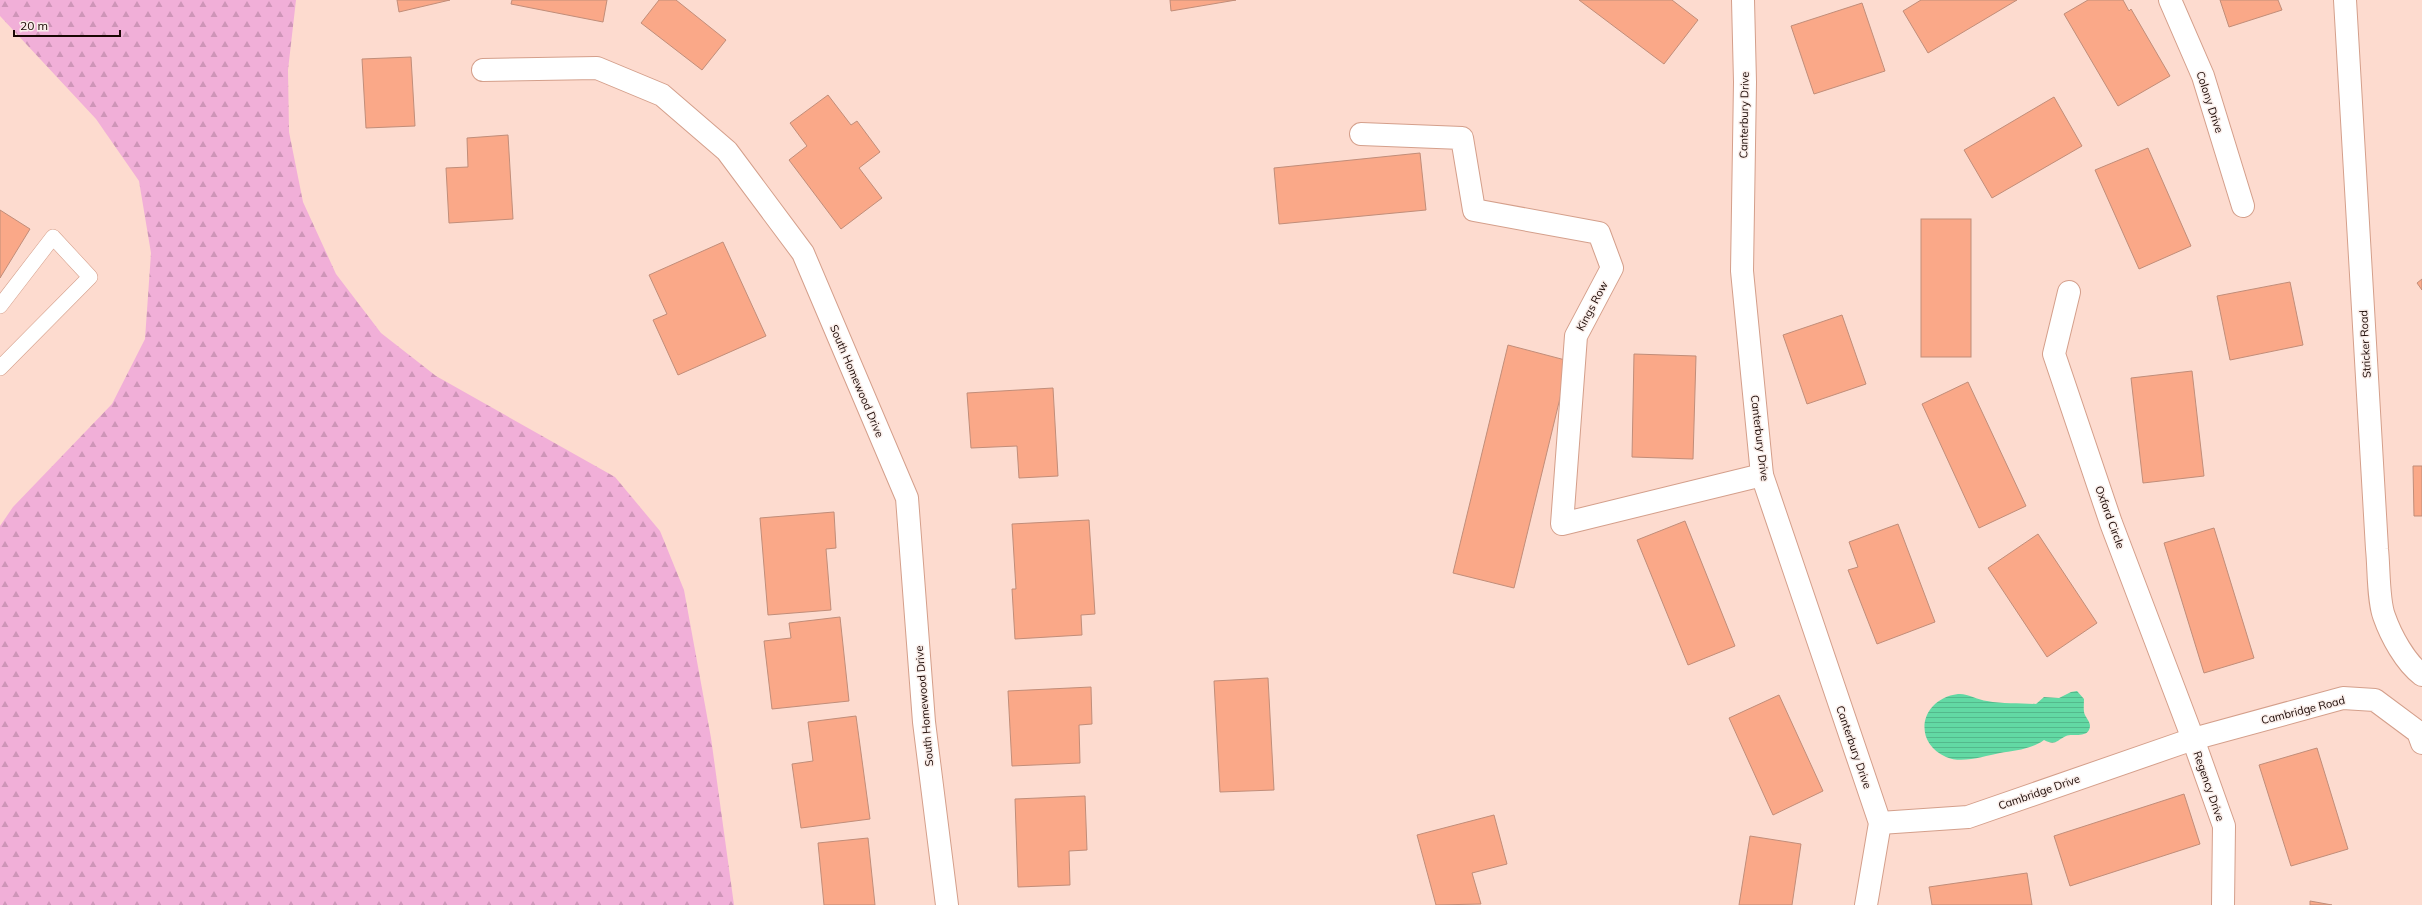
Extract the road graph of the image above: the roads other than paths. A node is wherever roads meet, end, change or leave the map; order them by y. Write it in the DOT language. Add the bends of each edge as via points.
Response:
graph roads {
  1 [pos="1743,0"];
  2 [pos="2170,0"];
  3 [pos="2345,0"];
  4 [pos="483,70"];
  5 [pos="1362,134"];
  6 [pos="2243,206"];
  7 [pos="2069,292"];
  8 [pos="0,306"];
  9 [pos="0,368"];
  10 [pos="1762,475"];
  11 [pos="2422,675"];
  12 [pos="2193,739"];
  13 [pos="2422,743"];
  14 [pos="1880,823"];
  15 [pos="947,905"];
  16 [pos="1866,905"];
  17 [pos="2223,905"];
  1 -- 10 [label="street, Canterbury Drive" via="1745,82 1742,271"];
  2 -- 6 [label="street, Colony Drive" via="2203,76"];
  3 -- 11 [label="street, Stricker Road" via="2376,541 2384,615 2398,644"];
  4 -- 15 [label="street, South Homewood Drive" via="597,68 662,95 727,151 803,253 907,498 924,722"];
  5 -- 10 [label="street, Kings Row" via="1462,138 1474,210 1599,233 1612,268 1576,336 1562,524"];
  7 -- 12 [label="street, Oxford Circle" via="2054,354 2111,523"];
  8 -- 9 [label="lane" via="53,237 90,277"];
  10 -- 14 [label="street, Canterbury Drive"];
  12 -- 13 [label="street, Cambridge Road" via="2343,698 2375,700 2418,732"];
  12 -- 14 [label="street, Cambridge Drive" via="1968,817"];
  12 -- 17 [label="street, Regency Drive" via="2224,826"];
  14 -- 16 [label="street, Canterbury Drive"];
}
